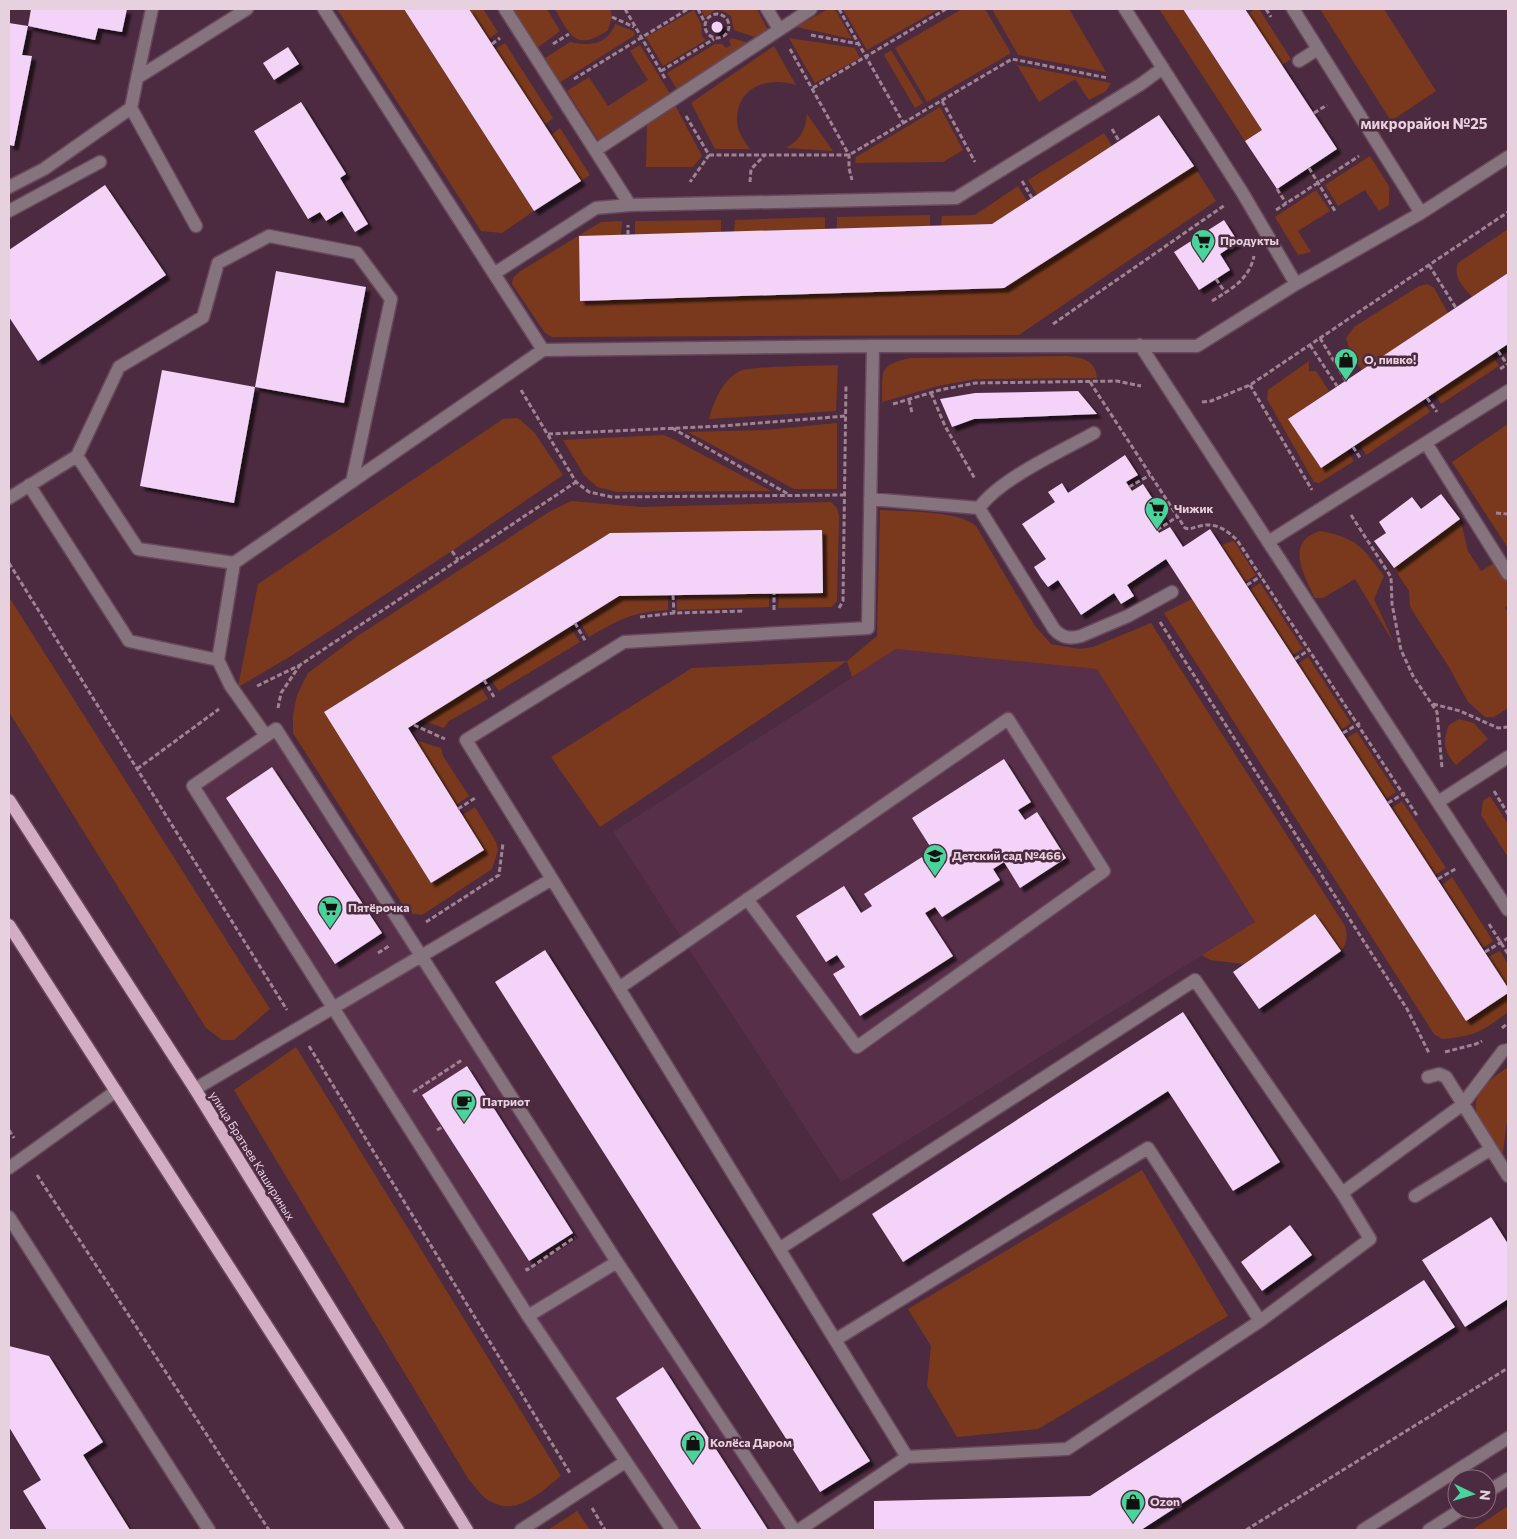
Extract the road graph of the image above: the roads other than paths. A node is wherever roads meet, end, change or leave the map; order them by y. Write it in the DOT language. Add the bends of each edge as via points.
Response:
graph roads {
  1 [pos="152,9"];
  2 [pos="247,9"];
  3 [pos="324,9"];
  4 [pos="505,9"];
  5 [pos="767,9"];
  6 [pos="811,9"];
  7 [pos="1125,9"];
  8 [pos="1293,9"];
  9 [pos="779,29"];
  10 [pos="1318,49"];
  11 [pos="1299,61"];
  12 [pos="1163,68"];
  13 [pos="137,78"];
  14 [pos="130,108"];
  15 [pos="596,150"];
  16 [pos="1508,157"];
  17 [pos="100,162"];
  18 [pos="9,187"];
  19 [pos="630,205"];
  20 [pos="9,211"];
  21 [pos="1421,213"];
  22 [pos="196,226"];
  23 [pos="494,273"];
  24 [pos="1296,284"];
  25 [pos="1140,345"];
  26 [pos="873,346"];
  27 [pos="543,350"];
  28 [pos="1508,391"];
  29 [pos="1094,433"];
  30 [pos="1426,442"];
  31 [pos="77,456"];
  32 [pos="352,482"];
  33 [pos="29,485"];
  34 [pos="9,498"];
  35 [pos="870,499"];
  36 [pos="979,508"];
  37 [pos="1268,542"];
  38 [pos="234,564"];
  39 [pos="1508,574"];
  40 [pos="1172,592"];
  41 [pos="218,660"];
  42 [pos="271,732"];
  43 [pos="1508,757"];
  44 [pos="9,800"];
  45 [pos="1438,802"];
  46 [pos="552,879"];
  47 [pos="747,899"];
  48 [pos="1508,910"];
  49 [pos="9,925"];
  50 [pos="423,955"];
  51 [pos="619,988"];
  52 [pos="334,1007"];
  53 [pos="1508,1050"];
  54 [pos="1434,1075"];
  55 [pos="195,1089"];
  56 [pos="116,1091"];
  57 [pos="1462,1105"];
  58 [pos="1491,1149"];
  59 [pos="9,1168"];
  60 [pos="1508,1176"];
  61 [pos="1342,1193"];
  62 [pos="1415,1196"];
  63 [pos="9,1217"];
  64 [pos="779,1249"];
  65 [pos="617,1262"];
  66 [pos="528,1316"];
  67 [pos="1260,1321"];
  68 [pos="835,1340"];
  69 [pos="1508,1438"];
  70 [pos="907,1457"];
  71 [pos="625,1462"];
  72 [pos="1508,1479"];
  73 [pos="1497,1486"];
  74 [pos="1447,1519"];
  75 [pos="209,1530"];
  76 [pos="398,1530"];
  77 [pos="467,1530"];
  78 [pos="521,1530"];
  79 [pos="672,1530"];
  80 [pos="794,1530"];
  81 [pos="799,1530"];
  82 [pos="1364,1530"];
  83 [pos="1429,1530"];
  1 -- 13 [label="street"];
  2 -- 13 [label="street"];
  3 -- 23 [label="street"];
  4 -- 15 [label="street"];
  5 -- 9 [label="street"];
  6 -- 9 [label="street"];
  7 -- 12 [label="street"];
  8 -- 10 [label="street"];
  9 -- 15 [label="street"];
  10 -- 11 [label="street"];
  10 -- 21 [label="street"];
  12 -- 19 [label="street" via="956,198"];
  12 -- 24 [label="street"];
  13 -- 14 [label="street"];
  14 -- 18 [label="street" via="44,169"];
  14 -- 22 [label="street"];
  15 -- 19 [label="street"];
  16 -- 21 [label="street"];
  17 -- 20 [label="street"];
  19 -- 23 [label="street" via="596,208"];
  21 -- 24 [label="street"];
  23 -- 27 [label="street"];
  24 -- 25 [label="street" via="1197,346"];
  25 -- 26 [label="street"];
  25 -- 37 [label="street"];
  26 -- 27 [label="street"];
  26 -- 35 [label="street"];
  27 -- 32 [label="street"];
  28 -- 30 [label="street"];
  29 -- 36 [label="street" via="1016,477 987,497"];
  30 -- 37 [label="street"];
  30 -- 39 [label="street"];
  31 -- 32 [label="street" via="119,367 203,317 218,263 269,236 357,253 392,299"];
  31 -- 33 [label="street"];
  31 -- 38 [label="street" via="138,549"];
  32 -- 38 [label="street"];
  33 -- 34 [label="street"];
  33 -- 41 [label="street" via="130,641"];
  35 -- 36 [label="street"];
  35 -- 46 [label="street" via="868,628 624,642 466,740"];
  36 -- 40 [label="street" via="1054,629 1062,636 1081,636"];
  37 -- 45 [label="street"];
  38 -- 41 [label="street"];
  41 -- 42 [label="street" via="237,696"];
  42 -- 50 [label="street"];
  42 -- 52 [label="street" via="193,786"];
  43 -- 45 [label="street"];
  44 -- 55 [label="main road, улица Братьев Кашириных"];
  45 -- 48 [label="street"];
  46 -- 50 [label="street"];
  46 -- 51 [label="street"];
  47 -- 47 [label="street" via="1008,719 1104,871 857,1047"];
  47 -- 51 [label="street"];
  49 -- 56 [label="main road"];
  50 -- 52 [label="street"];
  50 -- 65 [label="street"];
  51 -- 64 [label="street"];
  52 -- 55 [label="street"];
  52 -- 66 [label="street"];
  53 -- 57 [label="street" via="1503,1052"];
  54 -- 57 [label="street" via="1446,1077"];
  55 -- 77 [label="main road, улица Братьев Кашириных"];
  56 -- 59 [label="street"];
  56 -- 76 [label="main road"];
  57 -- 58 [label="street"];
  57 -- 61 [label="street"];
  58 -- 60 [label="street"];
  58 -- 62 [label="street"];
  61 -- 64 [label="street" via="1195,980"];
  61 -- 67 [label="street" via="1370,1239"];
  63 -- 75 [label="street"];
  64 -- 68 [label="street"];
  65 -- 66 [label="street"];
  65 -- 80 [label="street"];
  66 -- 71 [label="street"];
  67 -- 68 [label="street" via="1148,1148"];
  67 -- 70 [label="street" via="1067,1449"];
  68 -- 70 [label="street"];
  69 -- 82 [label="street"];
  70 -- 81 [label="street"];
  71 -- 78 [label="street"];
  71 -- 79 [label="street"];
  72 -- 73 [label="street"];
  74 -- 83 [label="street"];
}
